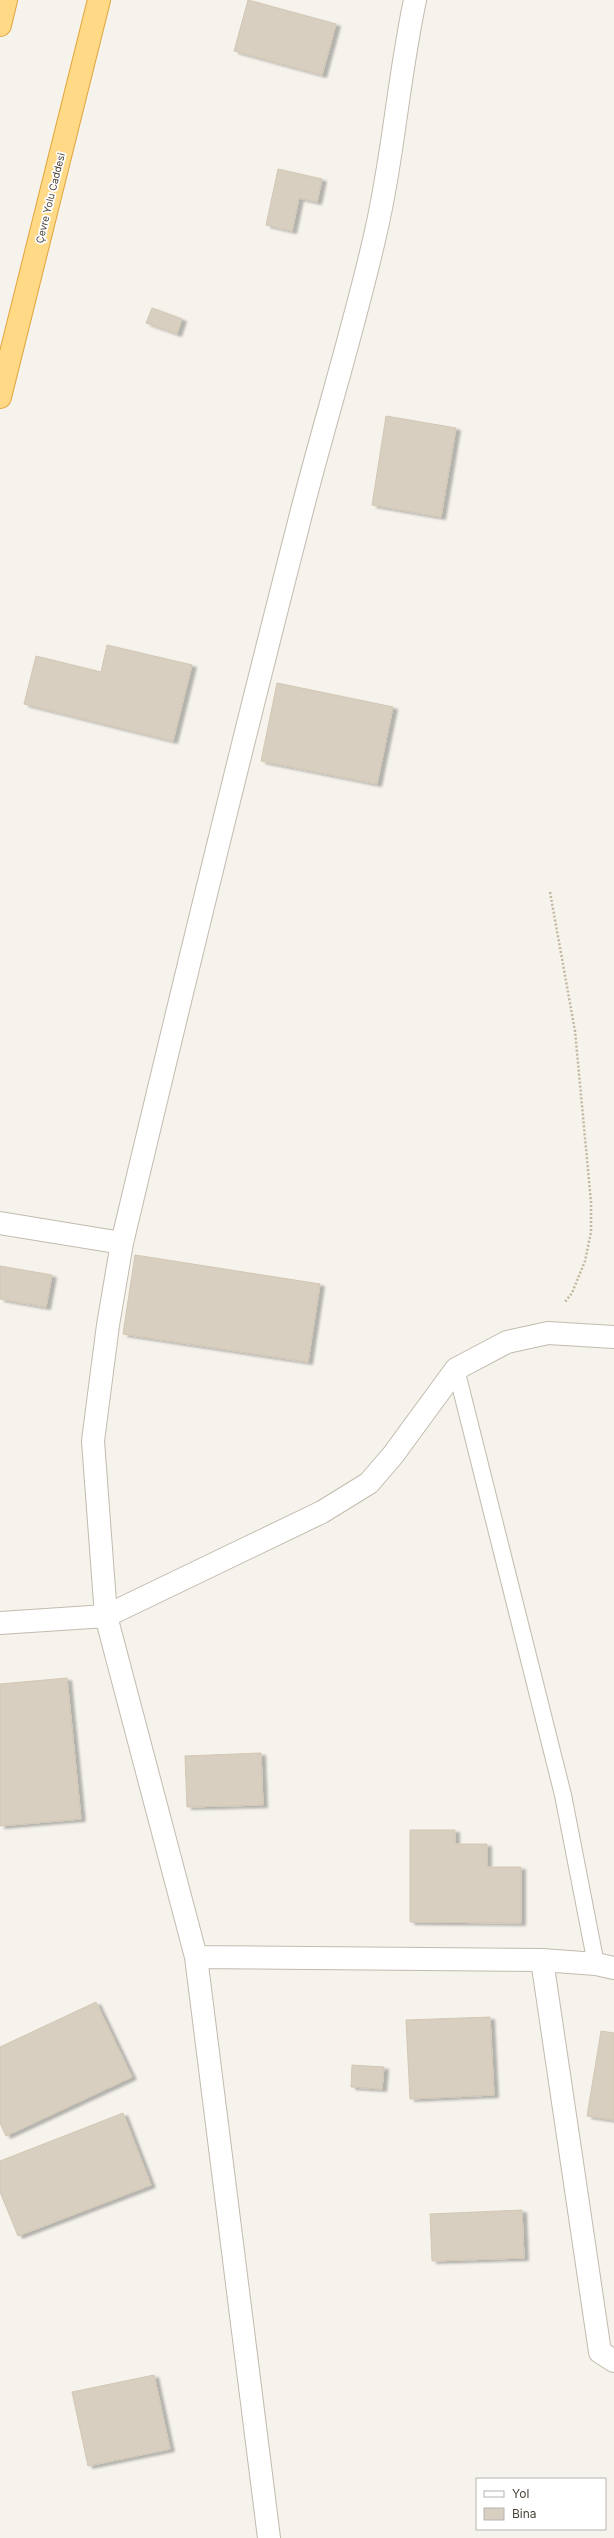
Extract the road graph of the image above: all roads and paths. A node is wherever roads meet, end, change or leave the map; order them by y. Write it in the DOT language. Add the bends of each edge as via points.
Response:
graph roads {
  1 [pos="6,0"];
  2 [pos="99,0"];
  3 [pos="415,0"];
  4 [pos="0,25"];
  5 [pos="0,397"];
  6 [pos="550,892"];
  7 [pos="0,1223"];
  8 [pos="122,1243"];
  9 [pos="548,1333"];
  10 [pos="614,1337"];
  11 [pos="456,1369"];
  12 [pos="106,1616"];
  13 [pos="0,1622"];
  14 [pos="196,1957"];
  15 [pos="542,1960"];
  16 [pos="605,1966"];
  17 [pos="614,2361"];
  18 [pos="269,2538"];
  1 -- 4 [label="highway"];
  2 -- 5 [label="highway, Çevre Yolu Caddesi"];
  3 -- 8 [label="street" via="402,72 390,168 373,243 314,461 222,826"];
  6 -- 9 [label="path" via="575,1031 591,1232 579,1277"];
  7 -- 8 [label="street"];
  8 -- 12 [label="street" via="108,1325 93,1442"];
  9 -- 10 [label="street"];
  9 -- 11 [label="street" via="507,1342"];
  11 -- 12 [label="street" via="393,1455 369,1483 322,1512"];
  11 -- 16 [label="lane"];
  12 -- 13 [label="street"];
  12 -- 14 [label="street"];
  14 -- 15 [label="street"];
  14 -- 18 [label="street"];
  15 -- 16 [label="street"];
  15 -- 17 [label="street" via="600,2352"];
}
